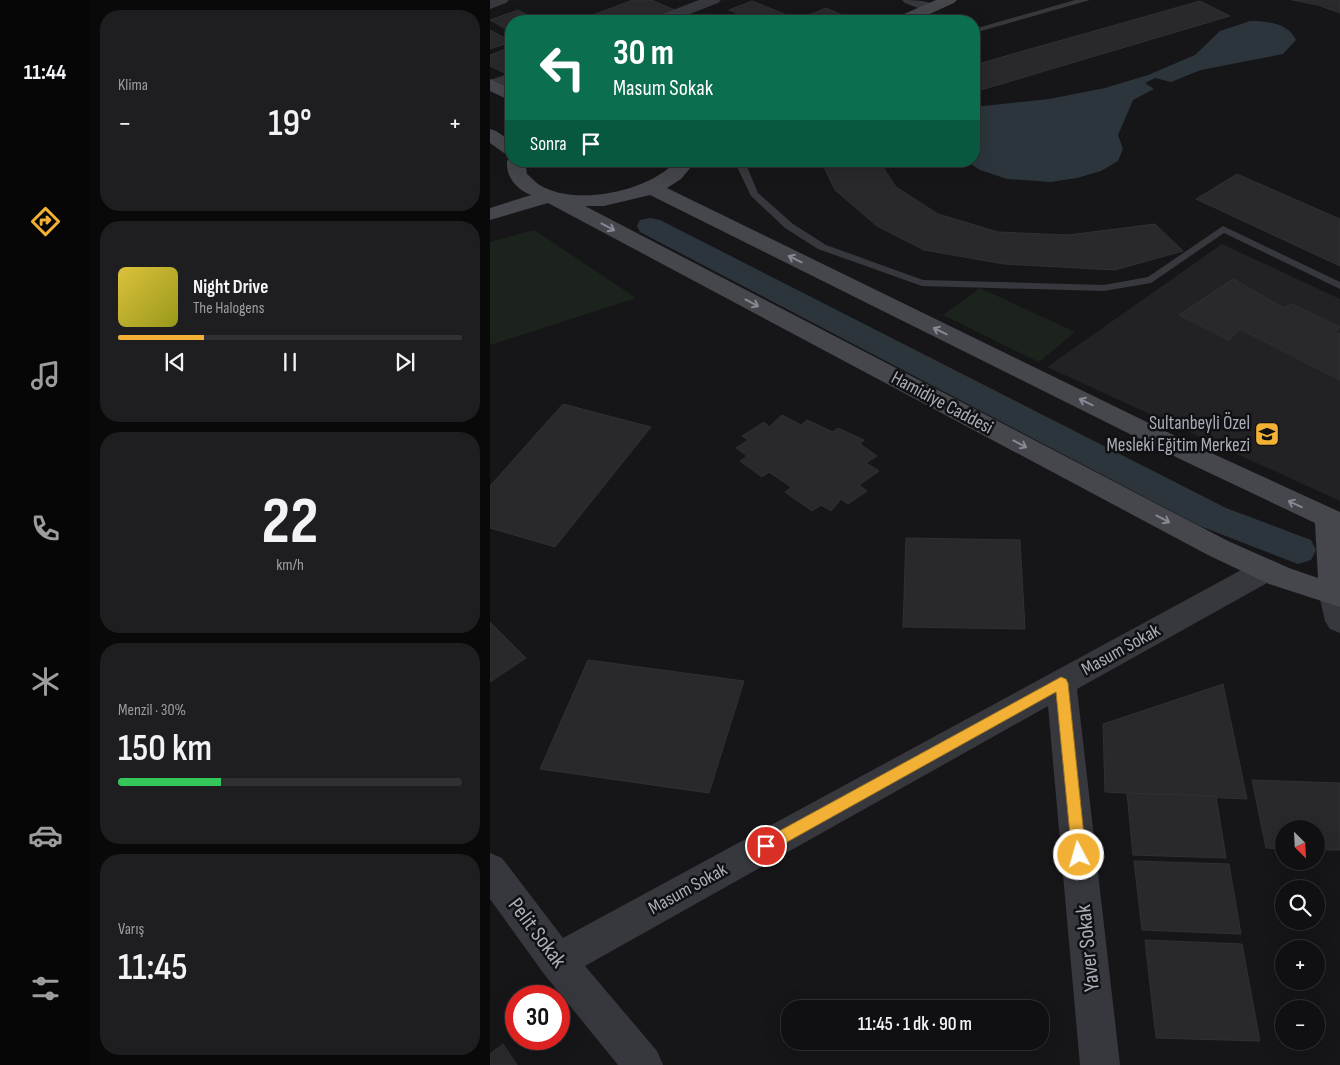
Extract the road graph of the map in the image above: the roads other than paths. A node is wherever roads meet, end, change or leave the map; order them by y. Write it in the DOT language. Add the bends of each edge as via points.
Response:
graph roads {
  1 [pos="501,0"];
  2 [pos="713,0"];
  3 [pos="910,0"];
  4 [pos="949,0"];
  5 [pos="1086,0"];
  6 [pos="490,4"];
  7 [pos="930,8"];
  8 [pos="674,15"];
  9 [pos="914,15"];
  10 [pos="980,28"];
  11 [pos="505,80"];
  12 [pos="492,84"];
  13 [pos="505,92"];
  14 [pos="490,135"];
  15 [pos="505,145"];
  16 [pos="516,167"];
  17 [pos="684,167"];
  18 [pos="743,167"];
  19 [pos="651,188"];
  20 [pos="550,196"];
  21 [pos="490,214"];
  22 [pos="1340,286"];
  23 [pos="1334,521"];
  24 [pos="1266,570"];
  25 [pos="1338,604"];
  26 [pos="1061,683"];
  27 [pos="490,870"];
  28 [pos="557,961"];
  29 [pos="643,1065"];
  30 [pos="1100,1065"];
  1 -- 6 [label="street"];
  2 -- 8 [label="street"];
  3 -- 7 [label="street"];
  4 -- 7 [label="street"];
  5 -- 10 [label="lane"];
  7 -- 9 [label="street"];
  11 -- 12 [label="street"];
  12 -- 13 [label="street"];
  14 -- 15 [label="street"];
  16 -- 20 [label="street" via="517,174 529,187"];
  17 -- 19 [label="street"];
  18 -- 22 [label="lane" via="754,194 789,226 822,247 922,283 1104,288 1151,280 1222,229"];
  19 -- 20 [label="street" via="600,200"];
  23 -- 19 [label="street, one-way" via="1180,449"];
  20 -- 21 [label="street"];
  20 -- 24 [label="street, Hamidiye Caddesi, one-way" via="1218,548"];
  23 -- 25 [label="street"];
  24 -- 25 [label="street, Hamidiye Caddesi"];
  24 -- 26 [label="street, Masum Sokak"];
  26 -- 28 [label="street, Masum Sokak"];
  26 -- 30 [label="street, Yaver Sokak"];
  27 -- 28 [label="street, Pelit Sokak"];
  28 -- 29 [label="street, Pelit Sokak"];
}
